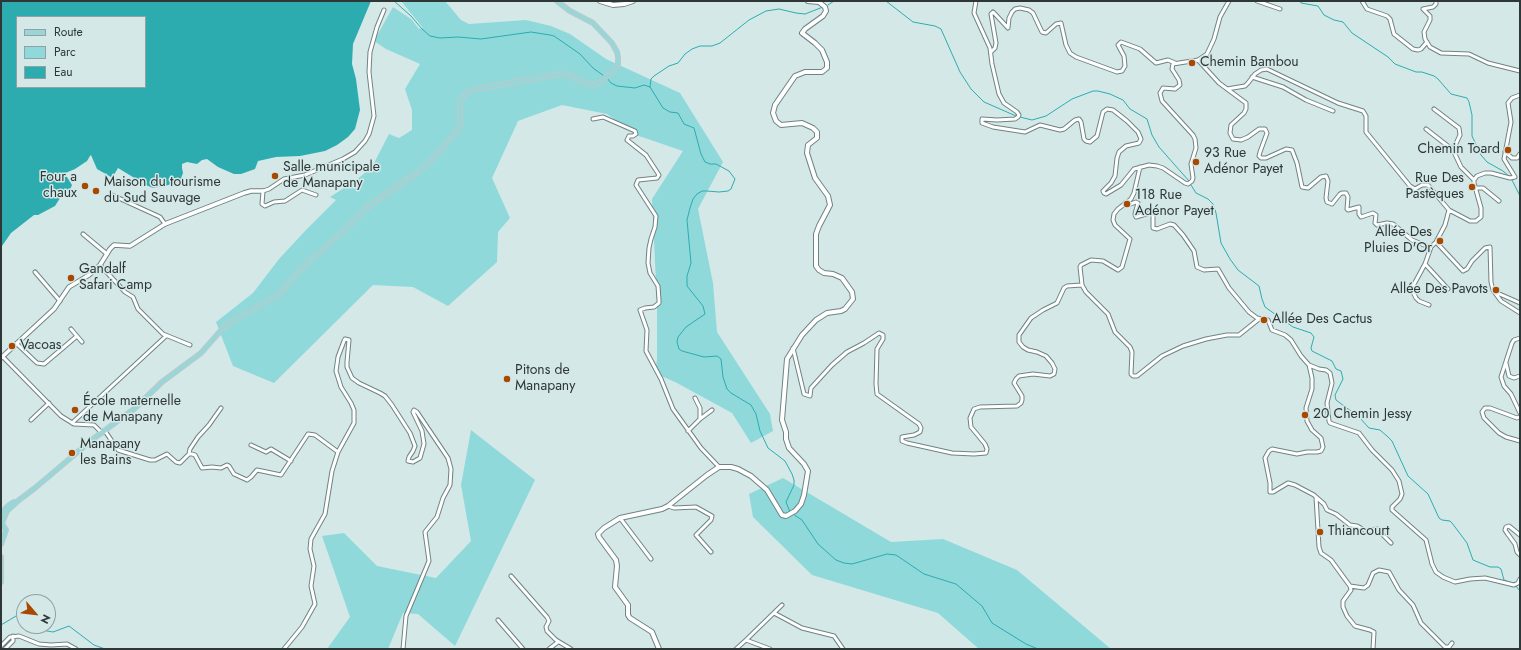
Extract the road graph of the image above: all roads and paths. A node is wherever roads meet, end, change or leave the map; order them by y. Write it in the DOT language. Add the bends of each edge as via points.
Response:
graph roads {
  1 [pos="557,1"];
  2 [pos="600,1"];
  3 [pos="633,1"];
  4 [pos="808,1"];
  5 [pos="976,1"];
  6 [pos="1229,1"];
  7 [pos="1257,1"];
  8 [pos="1362,1"];
  9 [pos="1436,1"];
  10 [pos="1280,9"];
  11 [pos="384,10"];
  12 [pos="1427,42"];
  13 [pos="991,52"];
  14 [pos="1198,60"];
  15 [pos="1175,63"];
  16 [pos="1520,71"];
  17 [pos="1252,77"];
  18 [pos="1227,89"];
  19 [pos="1520,95"];
  20 [pos="1434,109"];
  21 [pos="1333,111"];
  22 [pos="593,119"];
  23 [pos="1426,130"];
  24 [pos="1453,150"];
  25 [pos="1505,152"];
  26 [pos="1520,154"];
  27 [pos="1140,167"];
  28 [pos="1474,180"];
  29 [pos="1475,188"];
  30 [pos="263,191"];
  31 [pos="112,195"];
  32 [pos="316,196"];
  33 [pos="1500,201"];
  34 [pos="1125,203"];
  35 [pos="1449,210"];
  36 [pos="165,224"];
  37 [pos="83,234"];
  38 [pos="1436,242"];
  39 [pos="1431,246"];
  40 [pos="107,254"];
  41 [pos="1425,264"];
  42 [pos="100,265"];
  43 [pos="35,272"];
  44 [pos="1082,285"];
  45 [pos="1448,289"];
  46 [pos="1495,292"];
  47 [pos="60,301"];
  48 [pos="1520,303"];
  49 [pos="1428,305"];
  50 [pos="1520,313"];
  51 [pos="1265,319"];
  52 [pos="71,328"];
  53 [pos="77,336"];
  54 [pos="166,336"];
  55 [pos="1520,338"];
  56 [pos="82,342"];
  57 [pos="17,344"];
  58 [pos="190,345"];
  59 [pos="793,348"];
  60 [pos="2,358"];
  61 [pos="1506,361"];
  62 [pos="1309,365"];
  63 [pos="1520,376"];
  64 [pos="695,398"];
  65 [pos="49,403"];
  66 [pos="221,408"];
  67 [pos="712,410"];
  68 [pos="1520,413"];
  69 [pos="1520,417"];
  70 [pos="700,419"];
  71 [pos="31,420"];
  72 [pos="72,424"];
  73 [pos="688,431"];
  74 [pos="103,432"];
  75 [pos="1520,442"];
  76 [pos="251,445"];
  77 [pos="338,452"];
  78 [pos="189,454"];
  79 [pos="291,461"];
  80 [pos="719,468"];
  81 [pos="1316,497"];
  82 [pos="19,500"];
  83 [pos="668,506"];
  84 [pos="1,513"];
  85 [pos="620,518"];
  86 [pos="2,523"];
  87 [pos="1520,535"];
  88 [pos="1,541"];
  89 [pos="1391,543"];
  90 [pos="711,552"];
  91 [pos="1520,555"];
  92 [pos="1,557"];
  93 [pos="651,559"];
  94 [pos="2,567"];
  95 [pos="511,576"];
  96 [pos="1520,579"];
  97 [pos="1,582"];
  98 [pos="1350,586"];
  99 [pos="782,605"];
  100 [pos="774,613"];
  101 [pos="498,620"];
  102 [pos="13,636"];
  103 [pos="746,640"];
  104 [pos="558,642"];
  105 [pos="1452,643"];
  106 [pos="1,646"];
  107 [pos="403,647"];
  108 [pos="5,649"];
  109 [pos="76,649"];
  110 [pos="284,649"];
  111 [pos="407,649"];
  112 [pos="523,649"];
  113 [pos="549,649"];
  114 [pos="571,649"];
  115 [pos="659,649"];
  116 [pos="736,649"];
  117 [pos="770,649"];
  118 [pos="843,649"];
  119 [pos="1374,649"];
  1 -- 74 [label="main road" via="593,23 612,43 618,57 616,68 599,83 590,85 572,76 560,74 466,92 460,104 458,130 428,164 364,209 347,228 303,267 277,296 229,324 201,354 162,382 134,409"];
  2 -- 3 [label="main road" via="613,5"];
  4 -- 59 [label="main road" via="819,2 825,7 823,16 802,33 822,50 827,68 822,72 806,72 795,76 775,105 773,113 781,125 802,123 817,132 817,138 808,145 807,153 815,178 828,196 830,205 817,230 816,266 824,274 842,278 853,295 845,309 826,313 816,320"];
  5 -- 13 [label="street" via="974,13"];
  6 -- 14 [label="street" via="1220,17 1209,51"];
  7 -- 10 [label="street"];
  8 -- 12 [label="street" via="1367,9 1387,16 1394,34 1413,49 1421,49"];
  9 -- 12 [label="street" via="1433,7 1423,9 1430,16 1424,32"];
  11 -- 30 [label="street" via="370,52 369,72 374,116 365,141 355,152 343,159 305,174 284,179"];
  12 -- 16 [label="street" via="1438,52 1469,54 1488,63"];
  13 -- 15 [label="street" via="996,43 991,14 993,12 1008,28 1010,15 1015,9 1020,8 1033,13 1042,32 1046,33 1061,23 1066,45 1070,53 1076,57 1117,72 1122,71 1125,66 1124,56 1118,44 1120,42 1140,49 1156,63 1168,60"];
  13 -- 27 [label="street" via="1001,97 1004,103 1017,112 1018,117 982,119 982,123 1025,132 1037,126 1060,130 1079,119 1084,139 1090,142 1097,136 1104,112 1109,109 1127,121 1138,132 1141,140 1119,152 1115,176 1104,193 1118,188 1134,169"];
  14 -- 15 [label="street"];
  14 -- 18 [label="street"];
  15 -- 27 [label="street" via="1172,69 1180,85 1175,89 1163,88 1160,96 1195,139 1196,148 1191,164 1192,180 1186,184 1161,167"];
  17 -- 18 [label="street" via="1245,86"];
  17 -- 21 [label="street" via="1282,87"];
  17 -- 35 [label="street" via="1267,69 1338,103 1363,111 1366,116 1366,132 1410,186 1415,189 1428,185"];
  18 -- 39 [label="street" via="1245,101 1247,106 1231,125 1230,133 1233,138 1241,140 1265,128 1267,133 1259,156 1261,158 1286,149 1292,150 1302,187 1308,188 1326,176 1327,202 1332,204 1340,194 1346,193 1348,210 1359,207 1361,217 1373,213 1378,225 1393,224 1416,243"];
  19 -- 25 [label="street" via="1508,103 1511,122"];
  20 -- 24 [label="street" via="1459,128 1460,135"];
  22 -- 73 [label="street" via="603,117 635,131 636,134 629,136 627,140 646,155 659,175 657,178 638,180 636,185 656,216 648,263 650,273 658,286 659,303 654,307 640,310 647,330 646,351 673,410"];
  23 -- 24 [label="street"];
  24 -- 28 [label="street" via="1461,167"];
  25 -- 26 [label="street" via="1512,158 1517,158"];
  25 -- 28 [label="street" via="1504,159 1515,177 1485,173"];
  27 -- 34 [label="street" via="1134,193"];
  28 -- 29 [label="street"];
  29 -- 33 [label="street" via="1483,188"];
  29 -- 35 [label="street" via="1481,208 1479,219 1473,222"];
  30 -- 32 [label="street" via="263,206 285,201 302,190"];
  30 -- 36 [label="street" via="244,193"];
  31 -- 36 [label="street" via="160,217"];
  34 -- 44 [label="street" via="1114,214 1113,220 1130,239 1122,267 1118,270 1103,261 1089,261 1080,267"];
  34 -- 51 [label="street" via="1138,203 1136,217 1153,212 1153,228 1170,224 1174,226 1194,252 1197,267 1204,270 1218,269 1229,288 1249,312 1257,318"];
  35 -- 38 [label="street"];
  36 -- 40 [label="street" via="130,246 114,245"];
  37 -- 40 [label="street"];
  38 -- 39 [label="street"];
  38 -- 46 [label="street" via="1464,271 1485,248 1490,247 1491,282"];
  39 -- 41 [label="street"];
  40 -- 42 [label="street"];
  41 -- 45 [label="street"];
  41 -- 49 [label="street" via="1412,290 1419,301"];
  42 -- 47 [label="street" via="73,284"];
  42 -- 54 [label="street" via="133,298 138,309"];
  43 -- 47 [label="street"];
  44 -- 51 [label="street" via="1089,297 1110,316 1115,332 1130,347 1131,374 1135,377 1162,356 1182,346 1239,334 1257,319"];
  44 -- 59 [label="street" via="1064,288 1057,303 1031,318 1019,335 1019,342 1023,347 1046,356 1055,369 1054,374 1019,376 1014,383 1022,400 1017,406 974,409 970,418 971,427 985,444 986,453 952,453 902,441 902,437 920,432 920,428 919,424 877,394 877,349 883,339 880,333 847,352 832,365 811,388 810,396 804,394"];
  46 -- 48 [label="street"];
  46 -- 50 [label="street" via="1501,301"];
  47 -- 57 [label="street"];
  51 -- 62 [label="street" via="1269,321 1272,330 1291,340"];
  52 -- 53 [label="street"];
  53 -- 56 [label="street"];
  53 -- 57 [label="street" via="44,364 36,363"];
  54 -- 58 [label="street"];
  54 -- 72 [label="street"];
  55 -- 61 [label="street" via="1512,343"];
  57 -- 60 [label="street"];
  59 -- 80 [label="main road" via="787,362 782,420 787,446 808,471 801,504 786,516 782,515 767,490 751,476 731,467"];
  60 -- 65 [label="street"];
  61 -- 63 [label="street" via="1509,376"];
  61 -- 68 [label="street" via="1502,382"];
  62 -- 81 [label="street" via="1312,389 1306,408 1307,421 1320,438 1323,447 1321,451 1297,454 1272,449 1264,458 1271,493 1288,483"];
  62 -- 96 [label="street" via="1330,372 1332,382 1327,403 1330,423 1358,434 1400,481 1402,494 1392,510 1426,540 1436,572 1455,582 1485,578 1514,584"];
  64 -- 70 [label="street" via="700,408"];
  65 -- 71 [label="street"];
  65 -- 72 [label="street"];
  66 -- 78 [label="street" via="198,437"];
  67 -- 70 [label="street"];
  69 -- 75 [label="street" via="1490,408 1485,408 1482,412 1484,418 1499,433"];
  70 -- 73 [label="street"];
  72 -- 74 [label="street" via="94,425"];
  73 -- 80 [label="street"];
  74 -- 78 [label="street" via="118,450 150,460 167,454 180,463"];
  74 -- 82 [label="main road"];
  76 -- 79 [label="street" via="266,452 271,449"];
  77 -- 79 [label="street" via="315,435 308,434"];
  77 -- 107 [label="street" via="354,423 354,410 341,387 336,371 345,339 349,340 347,367 352,378 384,396 410,433 414,446 408,460 413,462 420,458 423,450 422,431 414,410 448,458 451,469 450,485 437,517 425,532 429,561 406,616"];
  77 -- 110 [label="street" via="332,470 325,514 312,539 310,549 314,566 311,586 315,604 302,627"];
  78 -- 79 [label="street" via="195,455 202,468 221,468 227,465 234,474 246,480 257,470 281,475"];
  80 -- 83 [label="main road"];
  81 -- 89 [label="street" via="1328,510 1350,525 1366,531 1377,529"];
  81 -- 98 [label="street" via="1321,553 1331,560"];
  82 -- 84 [label="main road"];
  82 -- 86 [label="main road" via="7,511"];
  83 -- 85 [label="main road"];
  83 -- 90 [label="street" via="696,507 712,516 712,520 696,535"];
  85 -- 93 [label="street"];
  85 -- 115 [label="main road" via="598,534 616,560 615,587 628,606 628,615 652,632"];
  86 -- 88 [label="main road" via="6,530"];
  87 -- 91 [label="street" via="1509,526 1506,527"];
  92 -- 94 [label="main road"];
  94 -- 97 [label="main road"];
  95 -- 104 [label="street" via="547,617 547,631"];
  98 -- 105 [label="street" via="1364,588 1373,573 1379,570 1389,572 1399,590 1413,605 1421,623 1445,647"];
  98 -- 119 [label="street" via="1351,590 1342,601 1343,607 1355,626 1374,632"];
  99 -- 100 [label="street"];
  100 -- 103 [label="street"];
  100 -- 118 [label="street" via="802,628 834,636"];
  101 -- 112 [label="street"];
  102 -- 106 [label="street"];
  102 -- 108 [label="street" via="13,641"];
  102 -- 109 [label="street" via="39,644 64,643"];
  103 -- 116 [label="street"];
  103 -- 117 [label="street"];
  104 -- 113 [label="street"];
  104 -- 114 [label="street"];
  107 -- 111 [label="street"];
}
